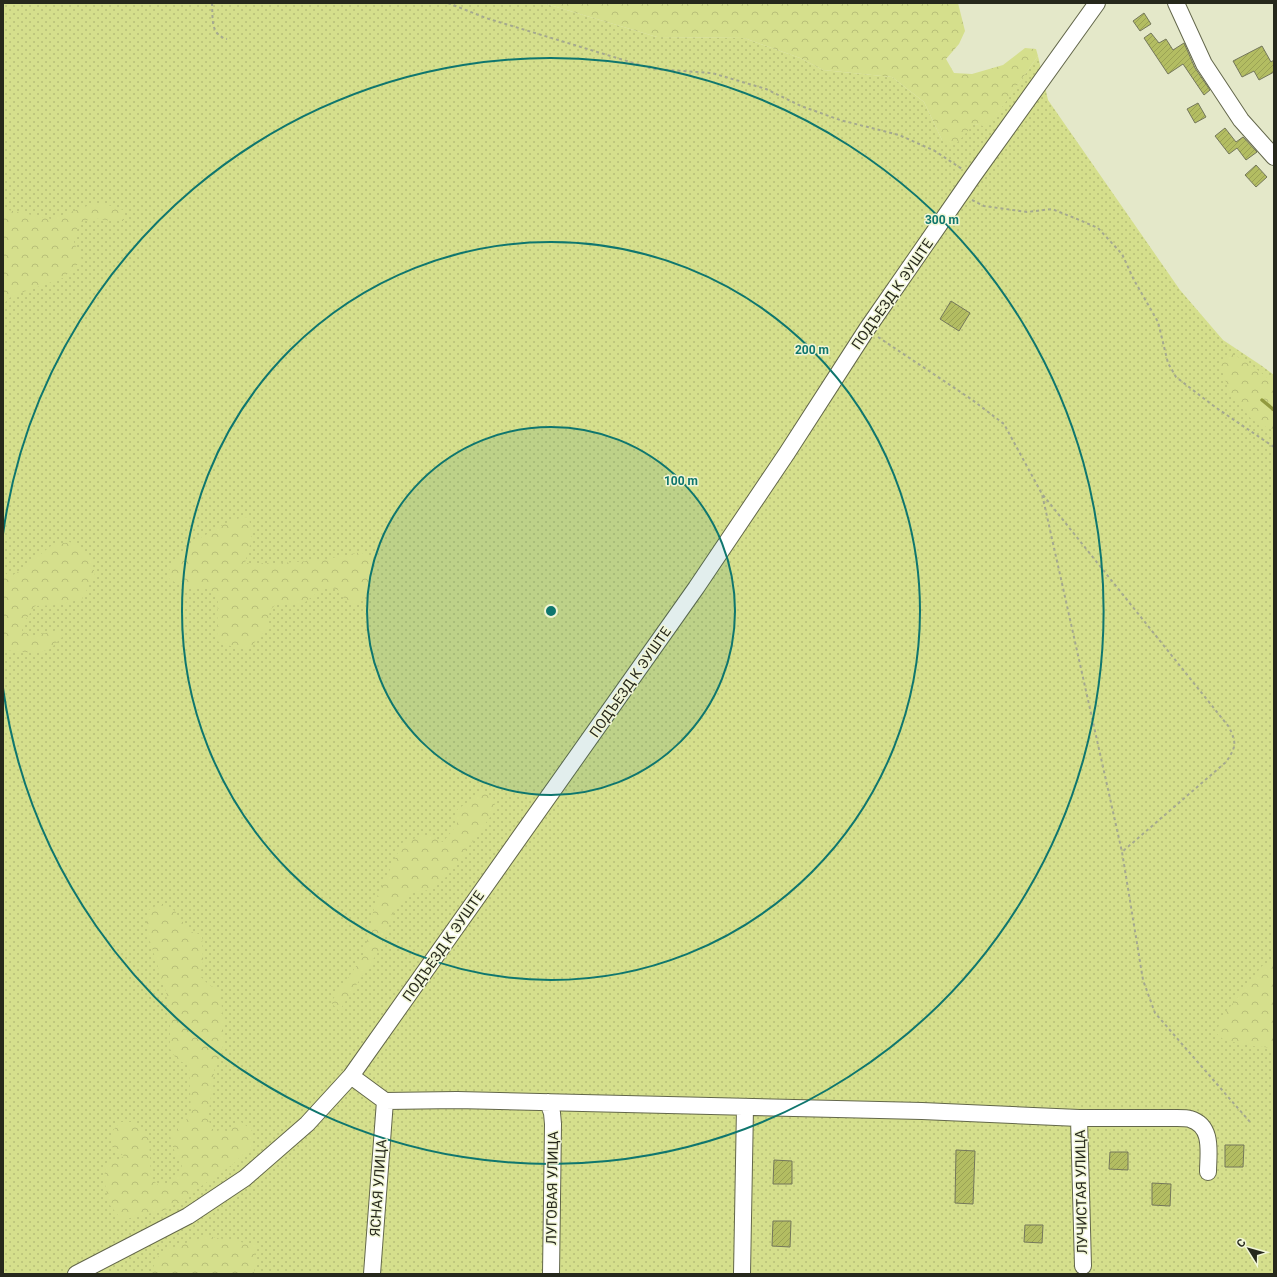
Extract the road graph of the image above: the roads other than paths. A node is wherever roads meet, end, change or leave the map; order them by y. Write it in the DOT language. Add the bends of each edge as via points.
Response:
graph roads {
  1 [pos="1098,3"];
  2 [pos="1176,3"];
  3 [pos="1274,157"];
  4 [pos="351,1076"];
  5 [pos="385,1101"];
  6 [pos="548,1102"];
  7 [pos="745,1107"];
  8 [pos="1079,1118"];
  9 [pos="1208,1172"];
  10 [pos="1083,1266"];
  11 [pos="76,1274"];
  12 [pos="372,1274"];
  13 [pos="551,1274"];
  14 [pos="742,1274"];
  1 -- 4 [label="street, ПОДЪЕЗД К ЭУШТЕ" via="867,329 696,588"];
  2 -- 3 [label="street" via="1204,64 1241,120"];
  4 -- 5 [label="street"];
  4 -- 11 [label="street, ПОДЪЕЗД К ЭУШТЕ" via="307,1124 245,1178 188,1216"];
  5 -- 6 [label="street"];
  5 -- 12 [label="street, ЯСНАЯ УЛИЦА"];
  6 -- 7 [label="street"];
  6 -- 13 [label="street, ЛУГОВАЯ УЛИЦА" via="553,1124"];
  7 -- 8 [label="street"];
  7 -- 14 [label="street"];
  8 -- 9 [label="street" via="1191,1119 1200,1124 1209,1140"];
  8 -- 10 [label="street, ЛУЧИСТАЯ УЛИЦА"];
}
